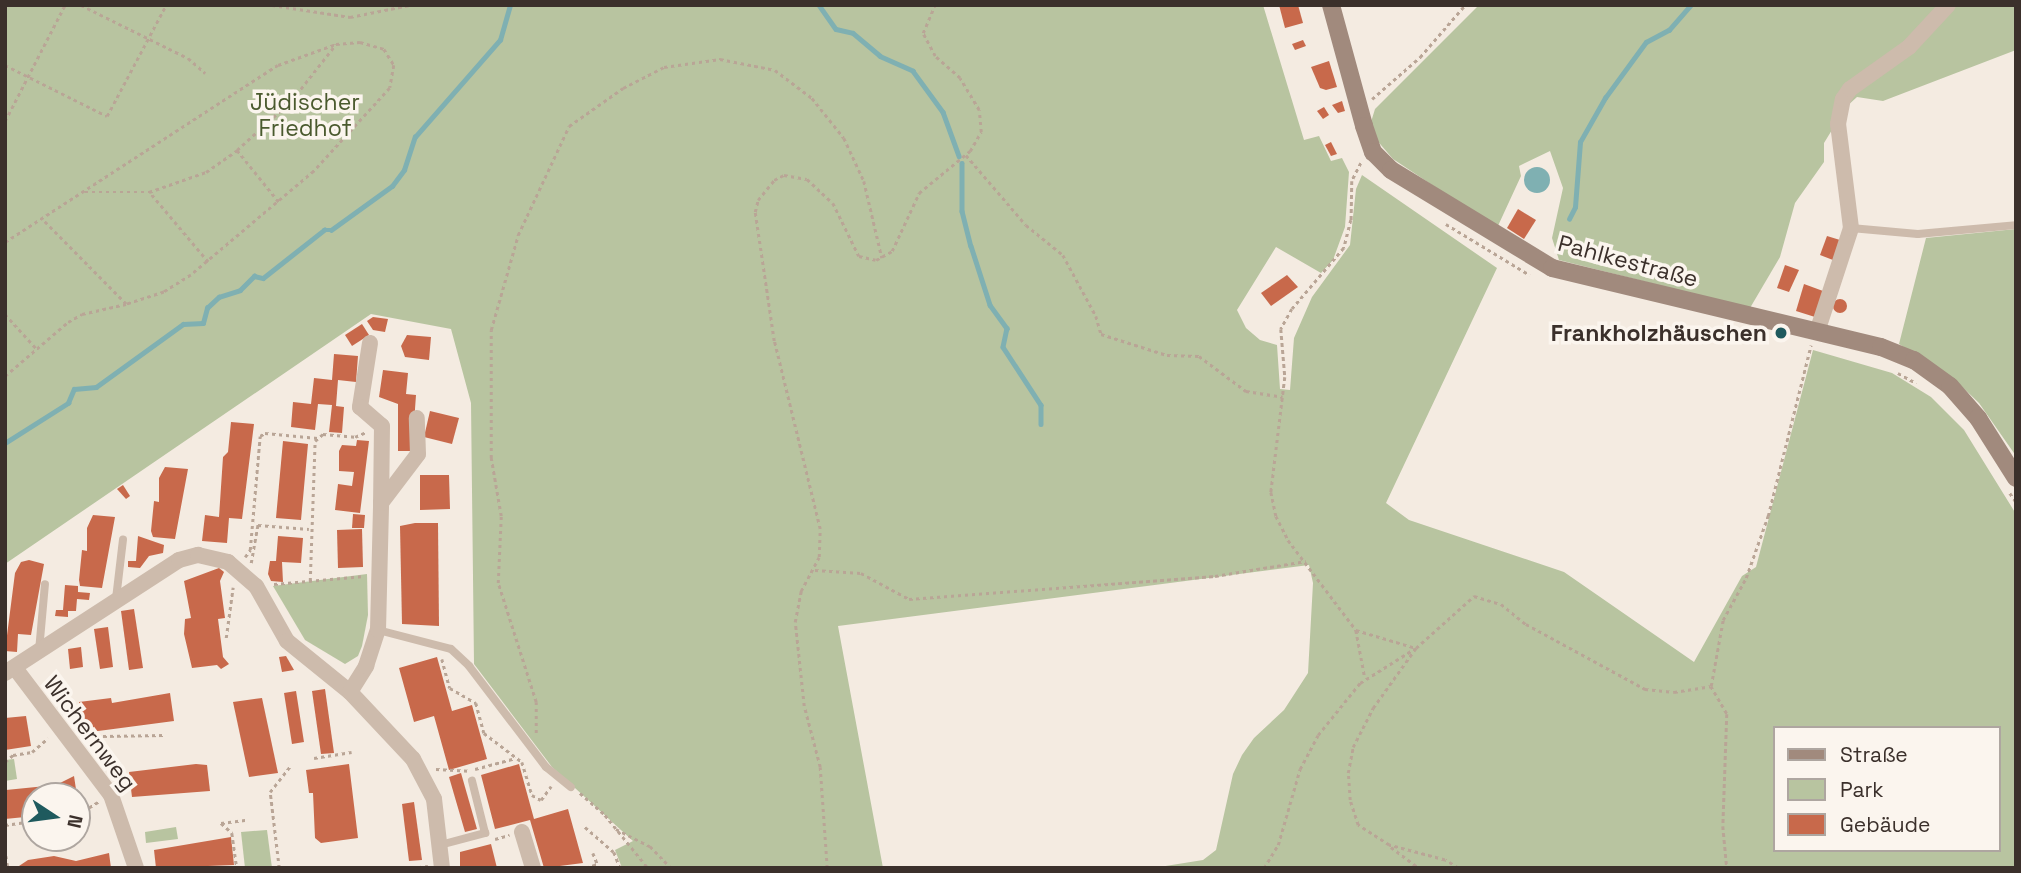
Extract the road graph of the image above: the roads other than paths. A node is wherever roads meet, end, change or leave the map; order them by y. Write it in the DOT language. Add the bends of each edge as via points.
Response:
graph roads {
  1 [pos="1331,5"];
  2 [pos="1948,5"];
  3 [pos="2016,225"];
  4 [pos="1852,228"];
  5 [pos="1817,342"];
  6 [pos="370,343"];
  7 [pos="417,418"];
  8 [pos="2012,484"];
  9 [pos="381,503"];
  10 [pos="123,539"];
  11 [pos="46,584"];
  12 [pos="116,600"];
  13 [pos="378,630"];
  14 [pos="39,652"];
  15 [pos="10,670"];
  16 [pos="350,692"];
  17 [pos="472,781"];
  18 [pos="571,787"];
  19 [pos="522,832"];
  20 [pos="440,845"];
  21 [pos="136,868"];
  22 [pos="442,868"];
  23 [pos="533,868"];
  1 -- 5 [label="street, Pahlkestraße" via="1373,152 1399,176 1539,262"];
  2 -- 4 [label="street" via="1909,47 1850,89 1843,99 1838,124"];
  3 -- 4 [label="lane" via="1918,234"];
  4 -- 5 [label="street"];
  5 -- 8 [label="street, Pahlkestraße" via="1881,347 1914,360 1950,386 1978,418"];
  6 -- 9 [label="street" via="360,407 382,426"];
  7 -- 9 [label="street" via="418,454"];
  9 -- 13 [label="street"];
  10 -- 12 [label="lane"];
  11 -- 14 [label="lane"];
  12 -- 14 [label="street"];
  12 -- 16 [label="street" via="188,556 217,558 246,575 287,641"];
  13 -- 16 [label="street" via="366,666"];
  13 -- 18 [label="lane" via="442,645 469,666 533,750"];
  14 -- 15 [label="street"];
  15 -- 21 [label="street, Wichernweg" via="111,794"];
  16 -- 20 [label="street" via="422,773 434,799"];
  17 -- 20 [label="lane" via="485,833"];
  19 -- 23 [label="street"];
  20 -- 22 [label="street"];
}
